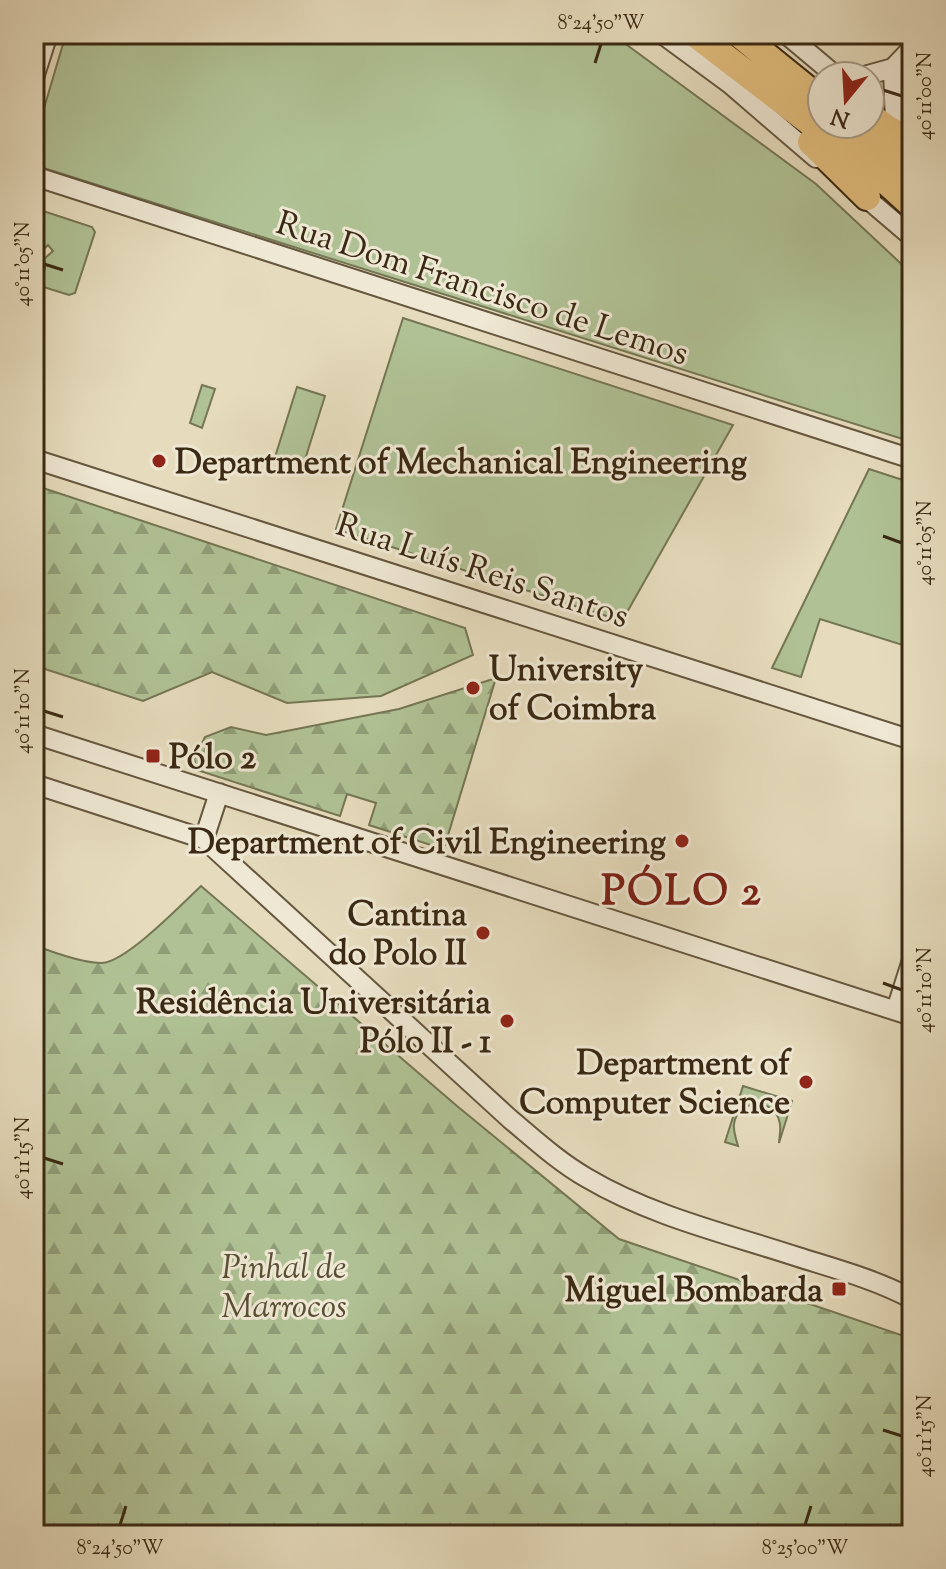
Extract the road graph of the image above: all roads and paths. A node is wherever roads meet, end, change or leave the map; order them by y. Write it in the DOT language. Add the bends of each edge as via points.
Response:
graph roads {
  1 [pos="48,34"];
  2 [pos="662,34"];
  3 [pos="695,34"];
  4 [pos="786,34"];
  5 [pos="749,41"];
  6 [pos="912,48"];
  7 [pos="817,60"];
  8 [pos="893,68"];
  9 [pos="742,70"];
  10 [pos="806,70"];
  11 [pos="886,70"];
  12 [pos="34,78"];
  13 [pos="806,88"];
  14 [pos="897,131"];
  15 [pos="868,140"];
  16 [pos="34,176"];
  17 [pos="912,177"];
  18 [pos="867,197"];
  19 [pos="912,205"];
  20 [pos="912,237"];
  21 [pos="34,459"];
  22 [pos="912,459"];
  23 [pos="34,734"];
  24 [pos="912,740"];
  25 [pos="34,784"];
  26 [pos="219,793"];
  27 [pos="204,839"];
  28 [pos="912,960"];
  29 [pos="904,1013"];
  30 [pos="912,1299"];
  1 -- 12 [label="street"];
  2 -- 18 [label="street"];
  3 -- 9 [label="highway"];
  4 -- 7 [label="street"];
  5 -- 10 [label="highway"];
  5 -- 13 [label="highway"];
  6 -- 8 [label="street"];
  8 -- 11 [label="street"];
  8 -- 14 [label="street"];
  9 -- 18 [label="highway" via="766,101"];
  9 -- 19 [label="highway"];
  15 -- 17 [label="highway"];
  16 -- 22 [label="street, Rua Dom Francisco de Lemos"];
  18 -- 20 [label="street"];
  21 -- 24 [label="street, Rua Luís Reis Santos"];
  23 -- 26 [label="street"];
  25 -- 27 [label="street"];
  26 -- 27 [label="street"];
  26 -- 29 [label="street"];
  27 -- 30 [label="street" via="510,1119 585,1177 650,1207"];
  28 -- 29 [label="street"];
}
